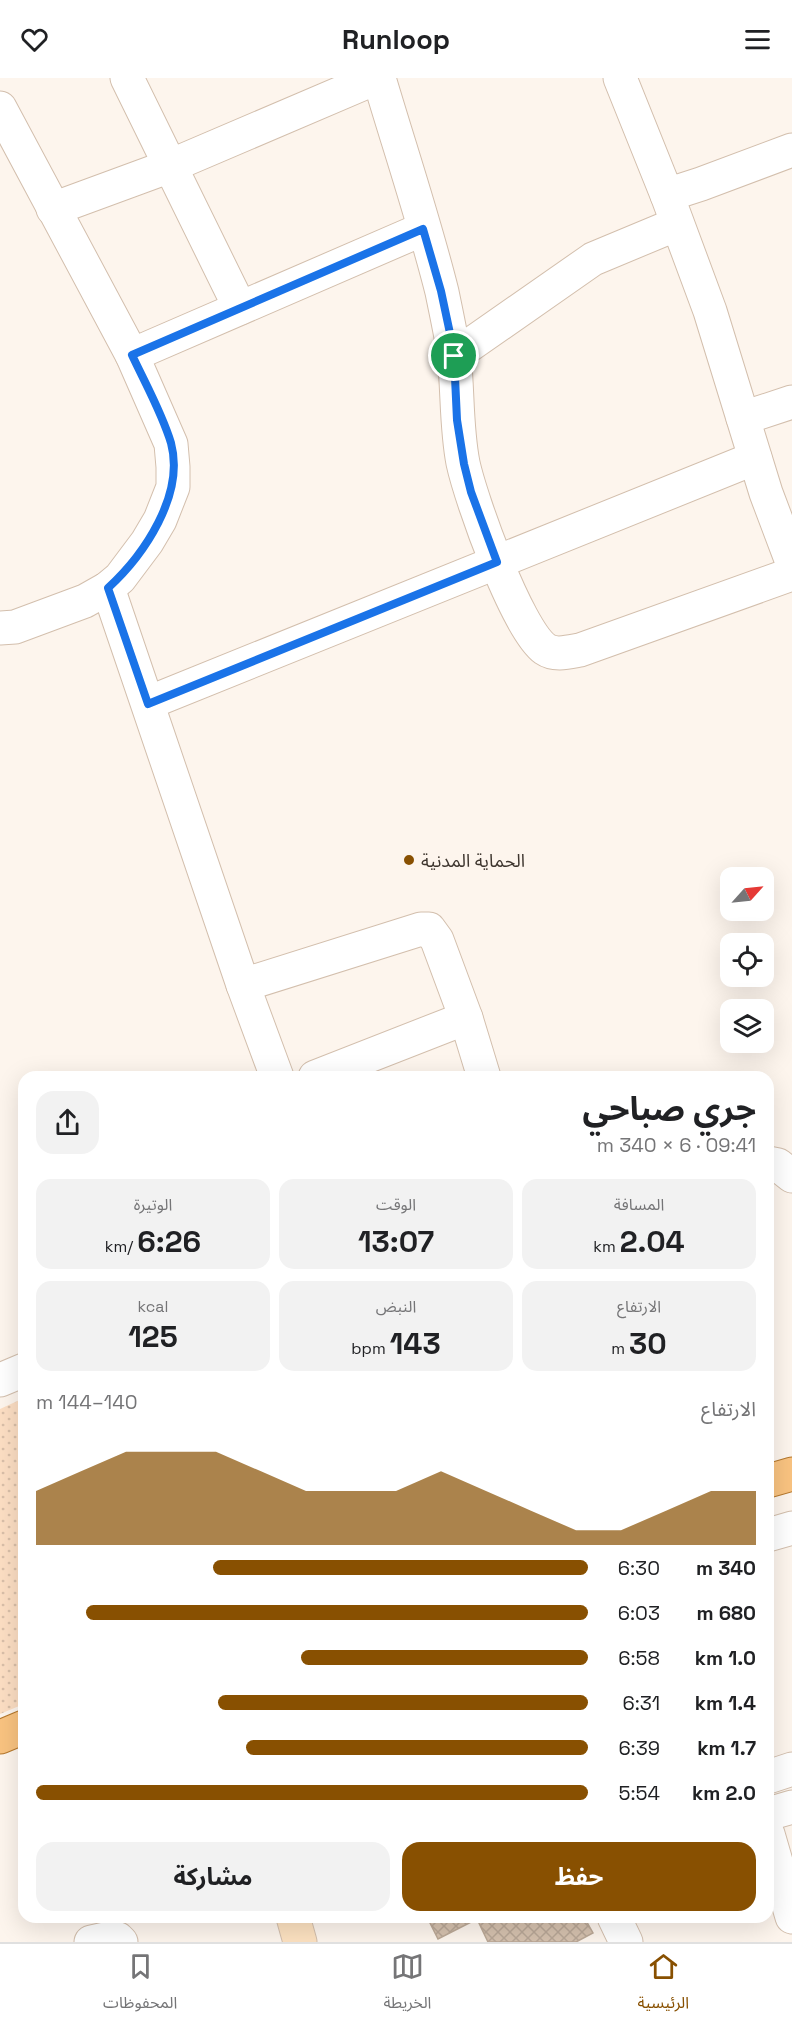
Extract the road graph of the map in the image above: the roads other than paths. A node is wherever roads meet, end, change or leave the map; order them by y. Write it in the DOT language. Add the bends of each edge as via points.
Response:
graph roads {
  1 [pos="127,78"];
  2 [pos="377,78"];
  3 [pos="620,78"];
  4 [pos="0,108"];
  5 [pos="792,150"];
  6 [pos="170,166"];
  7 [pos="54,208"];
  8 [pos="672,210"];
  9 [pos="423,229"];
  10 [pos="240,308"];
  11 [pos="132,355"];
  12 [pos="454,356"];
  13 [pos="792,402"];
  14 [pos="743,418"];
  15 [pos="754,458"];
  16 [pos="786,530"];
  17 [pos="497,562"];
  18 [pos="792,562"];
  19 [pos="792,574"];
  20 [pos="108,588"];
  21 [pos="0,628"];
  22 [pos="148,704"];
  23 [pos="243,985"];
  24 [pos="466,1018"];
  25 [pos="276,1071"];
  26 [pos="330,1071"];
  27 [pos="482,1071"];
  28 [pos="774,1165"];
  29 [pos="792,1176"];
  30 [pos="18,1372"];
  31 [pos="0,1380"];
  32 [pos="792,1474"];
  33 [pos="774,1479"];
  34 [pos="792,1528"];
  35 [pos="774,1534"];
  36 [pos="18,1730"];
  37 [pos="0,1737"];
  38 [pos="792,1769"];
  39 [pos="774,1775"];
  40 [pos="792,1807"];
  41 [pos="774,1812"];
  42 [pos="774,1855"];
  43 [pos="792,1917"];
  44 [pos="295,1923"];
  45 [pos="617,1923"];
  46 [pos="91,1942"];
  47 [pos="121,1942"];
  48 [pos="300,1942"];
  49 [pos="626,1942"];
  1 -- 6 [label="street"];
  2 -- 6 [label="street"];
  2 -- 9 [label="street"];
  3 -- 8 [label="street"];
  4 -- 7 [label="street"];
  5 -- 8 [label="street" via="701,184"];
  6 -- 7 [label="street"];
  6 -- 10 [label="street"];
  7 -- 11 [label="street"];
  8 -- 12 [label="street" via="593,259"];
  8 -- 14 [label="street" via="710,311"];
  9 -- 10 [label="street"];
  9 -- 12 [label="street"];
  10 -- 11 [label="street"];
  11 -- 20 [label="street" via="171,444 173,487 147,542"];
  12 -- 17 [label="street" via="464,464"];
  13 -- 14 [label="street"];
  14 -- 15 [label="street"];
  15 -- 16 [label="street"];
  15 -- 17 [label="street"];
  16 -- 18 [label="street"];
  17 -- 19 [label="street" via="534,639 547,650 561,654"];
  17 -- 22 [label="street"];
  20 -- 21 [label="street" via="60,612"];
  20 -- 22 [label="street"];
  22 -- 23 [label="street"];
  23 -- 24 [label="street" via="429,929 437,940"];
  23 -- 25 [label="street"];
  24 -- 26 [label="street"];
  24 -- 27 [label="street"];
  28 -- 29 [label="street"];
  30 -- 31 [label="street"];
  32 -- 33 [label="main road"];
  34 -- 35 [label="street"];
  36 -- 37 [label="main road"];
  38 -- 39 [label="street"];
  40 -- 41 [label="street"];
  42 -- 43 [label="street"];
  44 -- 48 [label="street"];
  45 -- 49 [label="street"];
  46 -- 47 [label="street" via="109,1938"];
}
